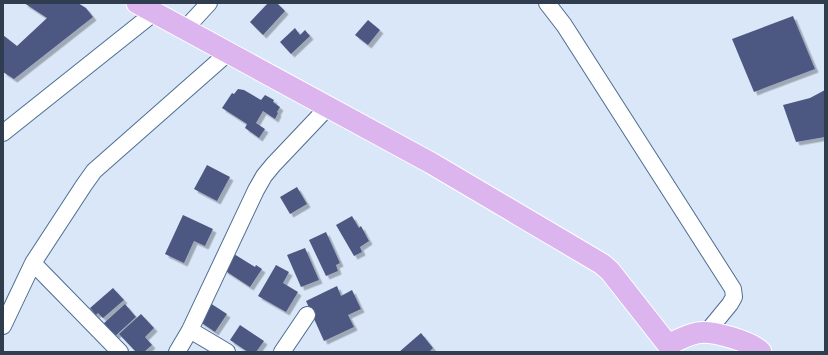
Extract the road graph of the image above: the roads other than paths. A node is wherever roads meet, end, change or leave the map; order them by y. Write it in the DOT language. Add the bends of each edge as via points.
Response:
graph roads {
  1 [pos="209,3"];
  2 [pos="547,3"];
  3 [pos="146,7"];
  4 [pos="186,29"];
  5 [pos="229,52"];
  6 [pos="328,107"];
  7 [pos="3,133"];
  8 [pos="33,263"];
  9 [pos="307,315"];
  10 [pos="3,326"];
  11 [pos="190,330"];
  12 [pos="707,332"];
  13 [pos="665,350"];
  14 [pos="120,352"];
  15 [pos="176,352"];
  16 [pos="227,352"];
  17 [pos="282,352"];
  18 [pos="762,352"];
  1 -- 4 [label="street"];
  2 -- 12 [label="street" via="564,25 733,289 734,297 730,304"];
  3 -- 4 [label="main road"];
  3 -- 7 [label="street"];
  4 -- 5 [label="main road"];
  5 -- 6 [label="main road"];
  5 -- 8 [label="street" via="94,172"];
  6 -- 11 [label="street" via="264,176"];
  6 -- 13 [label="main road" via="431,163 602,264 610,271"];
  8 -- 10 [label="street"];
  8 -- 14 [label="street"];
  9 -- 17 [label="street"];
  11 -- 15 [label="street"];
  11 -- 16 [label="street"];
  12 -- 13 [label="main road" via="686,336"];
  12 -- 18 [label="main road" via="748,343"];
}
